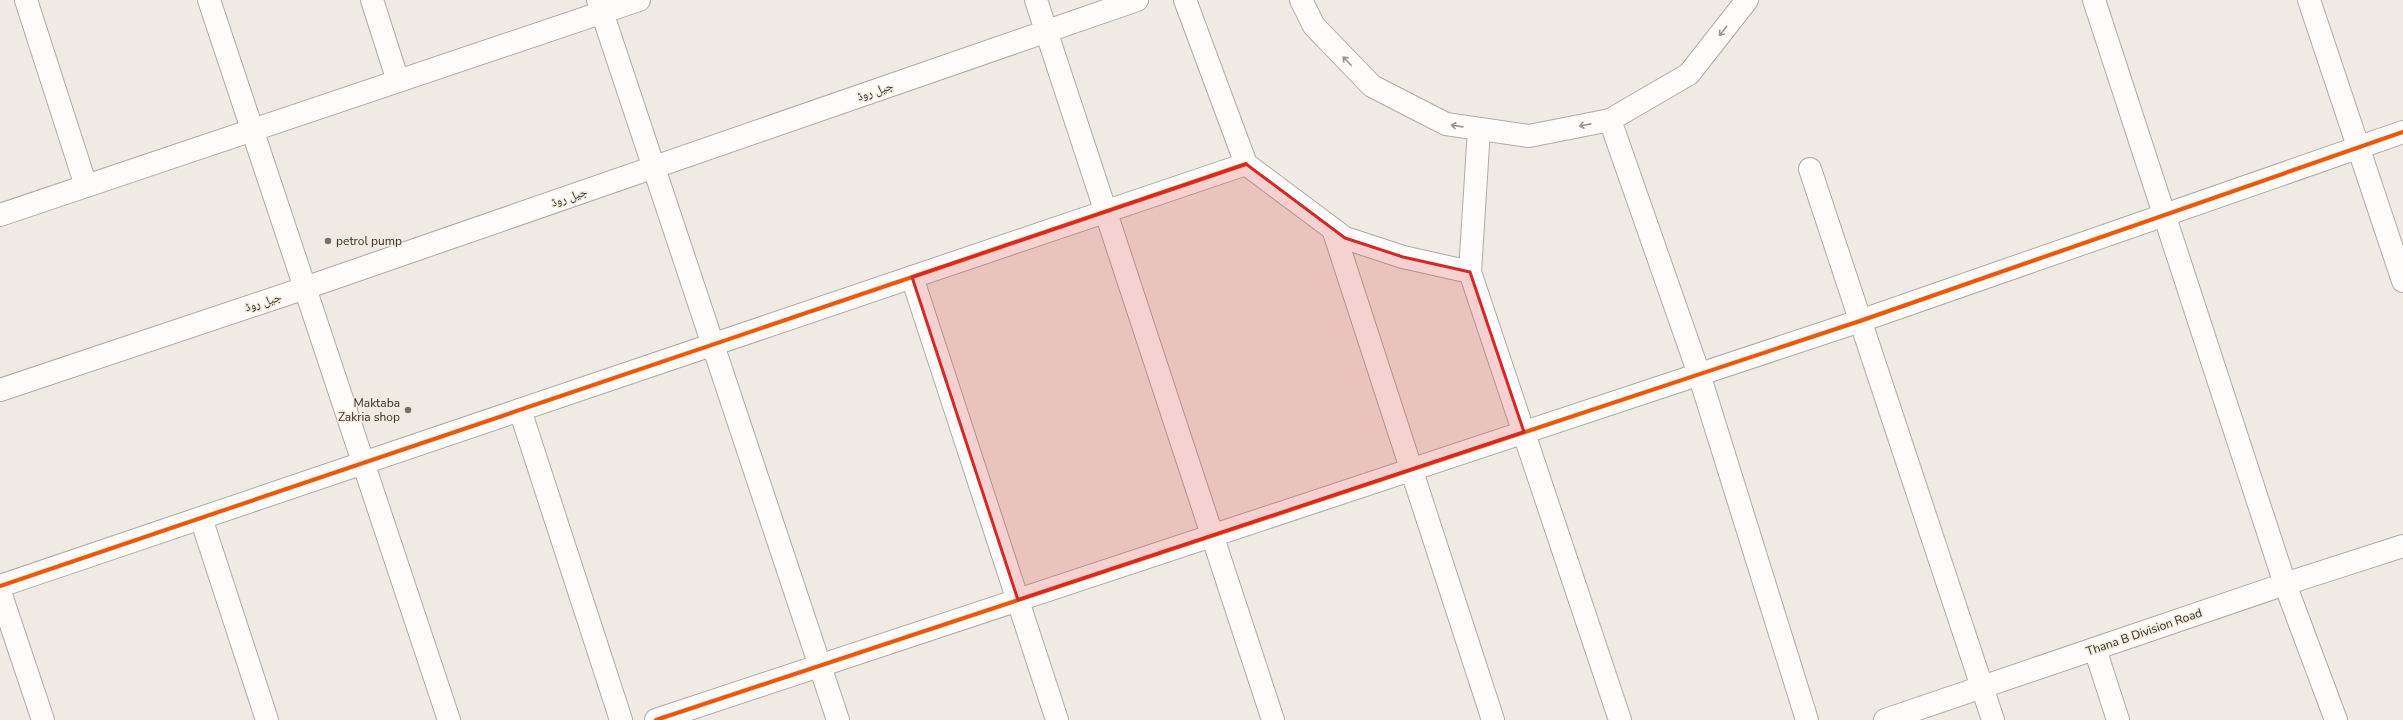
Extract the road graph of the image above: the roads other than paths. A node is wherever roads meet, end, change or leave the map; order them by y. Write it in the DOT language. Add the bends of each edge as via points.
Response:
graph roads {
  1 [pos="26,0"];
  2 [pos="209,0"];
  3 [pos="372,0"];
  4 [pos="639,0"];
  5 [pos="1036,0"];
  6 [pos="1137,0"];
  7 [pos="1185,0"];
  8 [pos="1301,0"];
  9 [pos="1747,0"];
  10 [pos="2094,0"];
  11 [pos="2309,0"];
  12 [pos="600,6"];
  13 [pos="1047,31"];
  14 [pos="398,81"];
  15 [pos="1610,120"];
  16 [pos="1479,129"];
  17 [pos="252,130"];
  18 [pos="2403,132"];
  19 [pos="2358,147"];
  20 [pos="1246,164"];
  21 [pos="654,167"];
  22 [pos="1810,169"];
  23 [pos="86,186"];
  24 [pos="1106,211"];
  25 [pos="0,215"];
  26 [pos="2166,215"];
  27 [pos="1333,228"];
  28 [pos="1470,272"];
  29 [pos="912,277"];
  30 [pos="2403,281"];
  31 [pos="305,288"];
  32 [pos="1860,321"];
  33 [pos="713,344"];
  34 [pos="1699,374"];
  35 [pos="0,390"];
  36 [pos="520,410"];
  37 [pos="1524,432"];
  38 [pos="363,463"];
  39 [pos="1412,470"];
  40 [pos="201,518"];
  41 [pos="1212,536"];
  42 [pos="2403,546"];
  43 [pos="2285,584"];
  44 [pos="0,586"];
  45 [pos="0,592"];
  46 [pos="1018,600"];
  47 [pos="2095,649"];
  48 [pos="820,666"];
  49 [pos="1982,688"];
  50 [pos="43,720"];
  51 [pos="268,720"];
  52 [pos="449,720"];
  53 [pos="621,720"];
  54 [pos="656,720"];
  55 [pos="838,720"];
  56 [pos="1058,720"];
  57 [pos="1273,720"];
  58 [pos="1493,720"];
  59 [pos="1620,720"];
  60 [pos="1807,720"];
  61 [pos="1885,720"];
  62 [pos="1993,720"];
  63 [pos="2118,720"];
  64 [pos="2336,720"];
  1 -- 23 [label="street"];
  2 -- 17 [label="street"];
  3 -- 14 [label="street"];
  4 -- 12 [label="street"];
  5 -- 13 [label="street"];
  6 -- 13 [label="street, جیل روڈ"];
  7 -- 20 [label="street"];
  16 -- 8 [label="street, one-way" via="1446,124 1372,86 1314,26"];
  9 -- 15 [label="street, one-way" via="1689,74"];
  10 -- 26 [label="street"];
  11 -- 19 [label="street"];
  12 -- 14 [label="street"];
  12 -- 21 [label="street"];
  13 -- 21 [label="street, جیل روڈ"];
  13 -- 24 [label="street"];
  14 -- 17 [label="street"];
  15 -- 16 [label="street, one-way" via="1529,136"];
  15 -- 34 [label="street"];
  16 -- 28 [label="street"];
  17 -- 23 [label="street"];
  17 -- 31 [label="street"];
  18 -- 19 [label="street"];
  19 -- 26 [label="street"];
  19 -- 30 [label="street"];
  20 -- 24 [label="street"];
  20 -- 27 [label="street"];
  21 -- 31 [label="street, جیل روڈ"];
  21 -- 33 [label="street"];
  22 -- 32 [label="street"];
  23 -- 25 [label="street"];
  24 -- 29 [label="street"];
  24 -- 41 [label="street"];
  26 -- 32 [label="street"];
  26 -- 43 [label="street"];
  27 -- 28 [label="street" via="1345,238 1403,257"];
  27 -- 39 [label="street"];
  28 -- 37 [label="street"];
  29 -- 33 [label="street"];
  29 -- 46 [label="street"];
  31 -- 35 [label="street, جیل روڈ"];
  31 -- 38 [label="street"];
  32 -- 34 [label="street"];
  32 -- 49 [label="street"];
  33 -- 36 [label="street"];
  33 -- 48 [label="street"];
  34 -- 37 [label="street"];
  34 -- 60 [label="street"];
  36 -- 38 [label="street"];
  36 -- 53 [label="street"];
  37 -- 39 [label="street"];
  37 -- 59 [label="street"];
  38 -- 40 [label="street"];
  38 -- 52 [label="street"];
  39 -- 41 [label="street"];
  39 -- 58 [label="street"];
  40 -- 44 [label="street"];
  40 -- 51 [label="street"];
  41 -- 46 [label="street"];
  41 -- 57 [label="street"];
  42 -- 43 [label="street, Thana B Division Road"];
  43 -- 47 [label="street, Thana B Division Road"];
  43 -- 64 [label="street"];
  45 -- 50 [label="street"];
  46 -- 48 [label="street"];
  46 -- 56 [label="street"];
  47 -- 49 [label="street, Thana B Division Road"];
  47 -- 63 [label="street"];
  48 -- 54 [label="street"];
  48 -- 55 [label="street"];
  49 -- 61 [label="street, Thana B Division Road"];
  49 -- 62 [label="street"];
}
